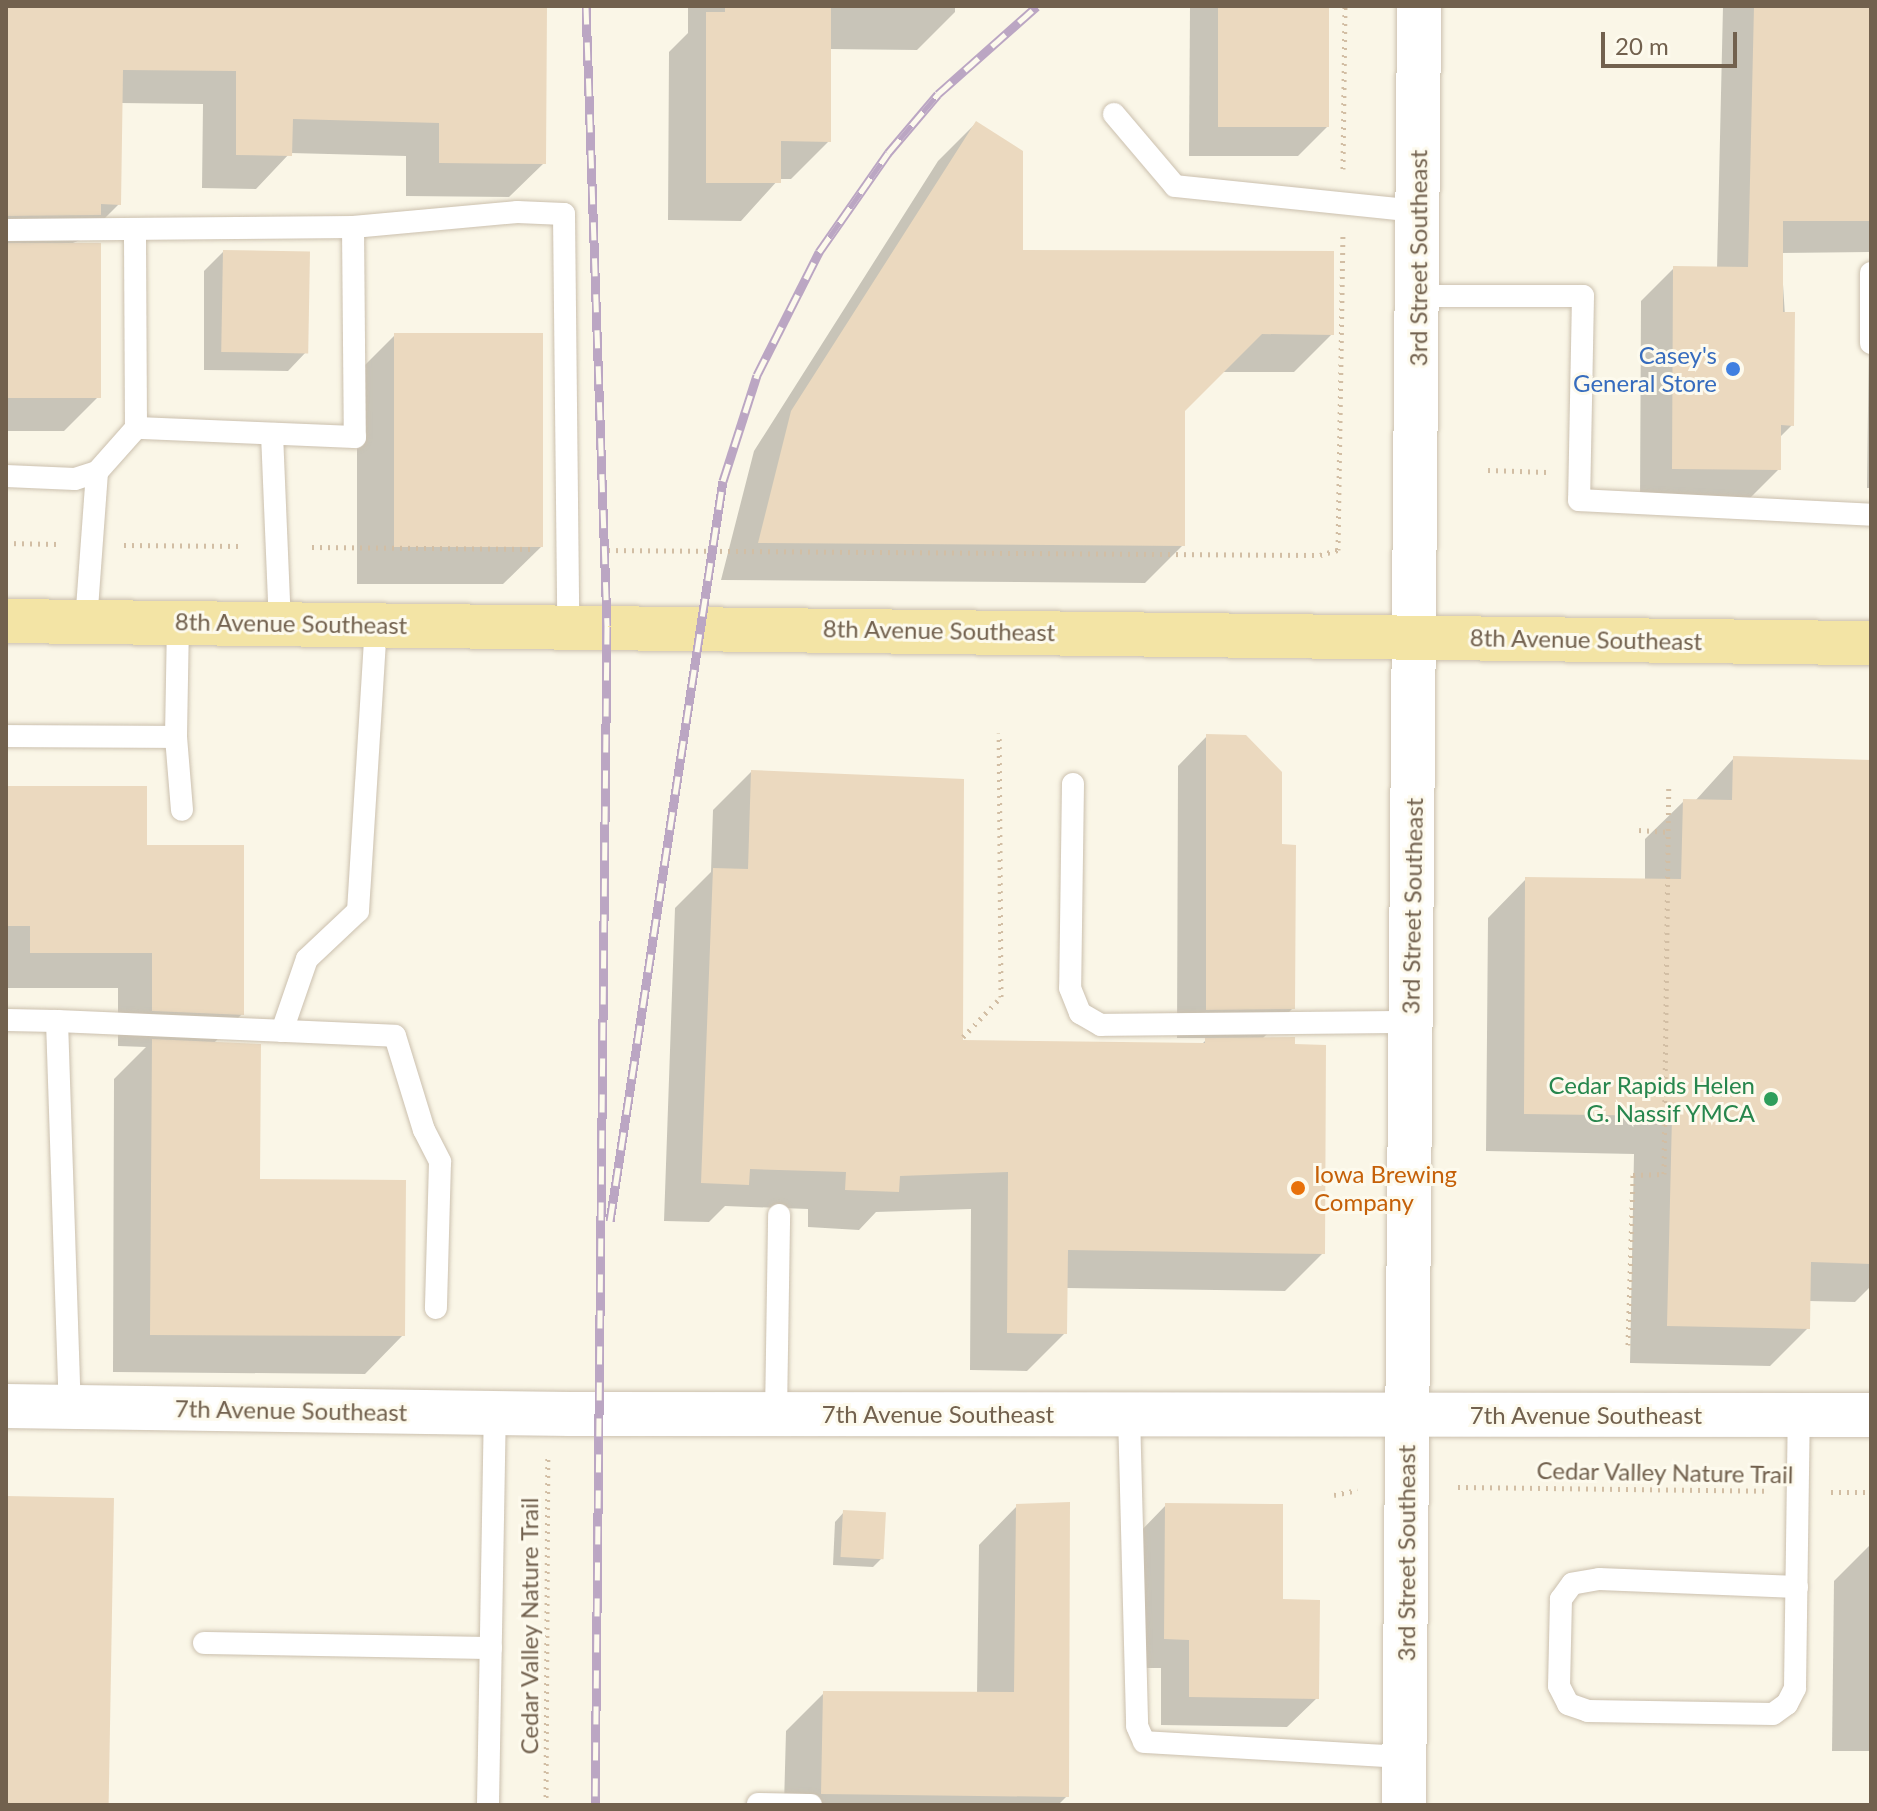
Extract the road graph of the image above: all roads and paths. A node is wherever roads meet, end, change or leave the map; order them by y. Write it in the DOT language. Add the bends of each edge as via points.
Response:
graph roads {
  1 [pos="1345,6"];
  2 [pos="1419,6"];
  3 [pos="1114,114"];
  4 [pos="1343,203"];
  5 [pos="1418,211"];
  6 [pos="353,227"];
  7 [pos="135,229"];
  8 [pos="6,230"];
  9 [pos="1871,273"];
  10 [pos="1418,296"];
  11 [pos="1871,343"];
  12 [pos="136,428"];
  13 [pos="272,434"];
  14 [pos="1488,470"];
  15 [pos="97,472"];
  16 [pos="1578,472"];
  17 [pos="6,476"];
  18 [pos="1871,515"];
  19 [pos="6,543"];
  20 [pos="92,544"];
  21 [pos="277,547"];
  22 [pos="567,550"];
  23 [pos="6,621"];
  24 [pos="86,622"];
  25 [pos="178,622"];
  26 [pos="280,623"];
  27 [pos="376,624"];
  28 [pos="568,625"];
  29 [pos="1415,636"];
  30 [pos="1871,643"];
  31 [pos="999,733"];
  32 [pos="6,736"];
  33 [pos="176,737"];
  34 [pos="1073,784"];
  35 [pos="1669,784"];
  36 [pos="182,810"];
  37 [pos="1639,830"];
  38 [pos="1669,832"];
  39 [pos="6,1020"];
  40 [pos="57,1021"];
  41 [pos="1411,1022"];
  42 [pos="282,1031"];
  43 [pos="963,1037"];
  44 [pos="779,1215"];
  45 [pos="436,1308"];
  46 [pos="1628,1345"];
  47 [pos="6,1406"];
  48 [pos="70,1407"];
  49 [pos="495,1414"];
  50 [pos="776,1414"];
  51 [pos="1129,1414"];
  52 [pos="1407,1415"];
  53 [pos="1799,1415"];
  54 [pos="1871,1415"];
  55 [pos="548,1447"];
  56 [pos="1458,1487"];
  57 [pos="1357,1490"];
  58 [pos="1798,1491"];
  59 [pos="1871,1492"];
  60 [pos="1334,1495"];
  61 [pos="1797,1587"];
  62 [pos="204,1643"];
  63 [pos="491,1648"];
  64 [pos="1405,1757"];
  65 [pos="758,1804"];
  66 [pos="488,1805"];
  67 [pos="546,1805"];
  68 [pos="811,1805"];
  69 [pos="1404,1805"];
  1 -- 4 [label="path"];
  2 -- 5 [label="street, 3rd Street Southeast"];
  3 -- 4 [label="lane" via="1175,186"];
  4 -- 5 [label="lane"];
  4 -- 22 [label="path" via="1338,550 1320,555"];
  5 -- 10 [label="street, 3rd Street Southeast"];
  6 -- 7 [label="lane"];
  6 -- 13 [label="lane" via="355,437"];
  6 -- 22 [label="lane" via="517,212 564,214"];
  7 -- 8 [label="lane"];
  7 -- 12 [label="lane"];
  9 -- 11 [label="lane"];
  10 -- 16 [label="lane" via="1583,296"];
  10 -- 29 [label="street, 3rd Street Southeast"];
  12 -- 13 [label="lane"];
  12 -- 15 [label="lane"];
  13 -- 21 [label="lane"];
  14 -- 16 [label="path"];
  15 -- 17 [label="lane" via="75,479"];
  15 -- 20 [label="lane"];
  16 -- 18 [label="lane" via="1579,500"];
  19 -- 20 [label="path"];
  20 -- 21 [label="path"];
  20 -- 24 [label="lane"];
  21 -- 22 [label="path"];
  21 -- 26 [label="lane"];
  22 -- 28 [label="lane"];
  23 -- 24 [label="main road, 8th Avenue Southeast"];
  24 -- 25 [label="main road, 8th Avenue Southeast"];
  25 -- 26 [label="main road, 8th Avenue Southeast"];
  25 -- 33 [label="lane"];
  26 -- 27 [label="main road, 8th Avenue Southeast"];
  27 -- 28 [label="main road, 8th Avenue Southeast"];
  27 -- 42 [label="lane" via="358,911 307,959"];
  28 -- 29 [label="main road, 8th Avenue Southeast"];
  29 -- 30 [label="main road, 8th Avenue Southeast"];
  29 -- 41 [label="street, 3rd Street Southeast"];
  31 -- 43 [label="path" via="1001,997"];
  32 -- 33 [label="lane"];
  33 -- 36 [label="lane"];
  34 -- 41 [label="lane" via="1070,988 1080,1013 1101,1025"];
  35 -- 38 [label="path"];
  37 -- 38 [label="path"];
  38 -- 46 [label="path" via="1664,1174 1633,1175"];
  39 -- 40 [label="lane"];
  40 -- 42 [label="lane"];
  40 -- 48 [label="lane"];
  41 -- 52 [label="street, 3rd Street Southeast"];
  42 -- 45 [label="lane" via="395,1036 424,1130 440,1162"];
  44 -- 50 [label="lane"];
  47 -- 48 [label="street, 7th Avenue Southeast"];
  48 -- 49 [label="street, 7th Avenue Southeast"];
  49 -- 50 [label="street, 7th Avenue Southeast"];
  49 -- 63 [label="lane"];
  50 -- 51 [label="street, 7th Avenue Southeast"];
  51 -- 52 [label="street, 7th Avenue Southeast"];
  51 -- 64 [label="lane" via="1137,1726 1144,1742"];
  52 -- 53 [label="street, 7th Avenue Southeast"];
  52 -- 64 [label="street, 3rd Street Southeast"];
  53 -- 54 [label="street, 7th Avenue Southeast"];
  53 -- 58 [label="lane"];
  55 -- 67 [label="path, Cedar Valley Nature Trail"];
  56 -- 58 [label="path, Cedar Valley Nature Trail"];
  57 -- 60 [label="path"];
  58 -- 59 [label="path, Cedar Valley Nature Trail"];
  58 -- 61 [label="lane"];
  61 -- 61 [label="lane" via="1795,1688 1787,1704 1773,1714 1588,1711 1568,1704 1559,1686 1561,1599 1572,1584 1599,1579"];
  62 -- 63 [label="lane"];
  63 -- 66 [label="lane"];
  64 -- 69 [label="street, 3rd Street Southeast"];
  65 -- 68 [label="lane"];
}
